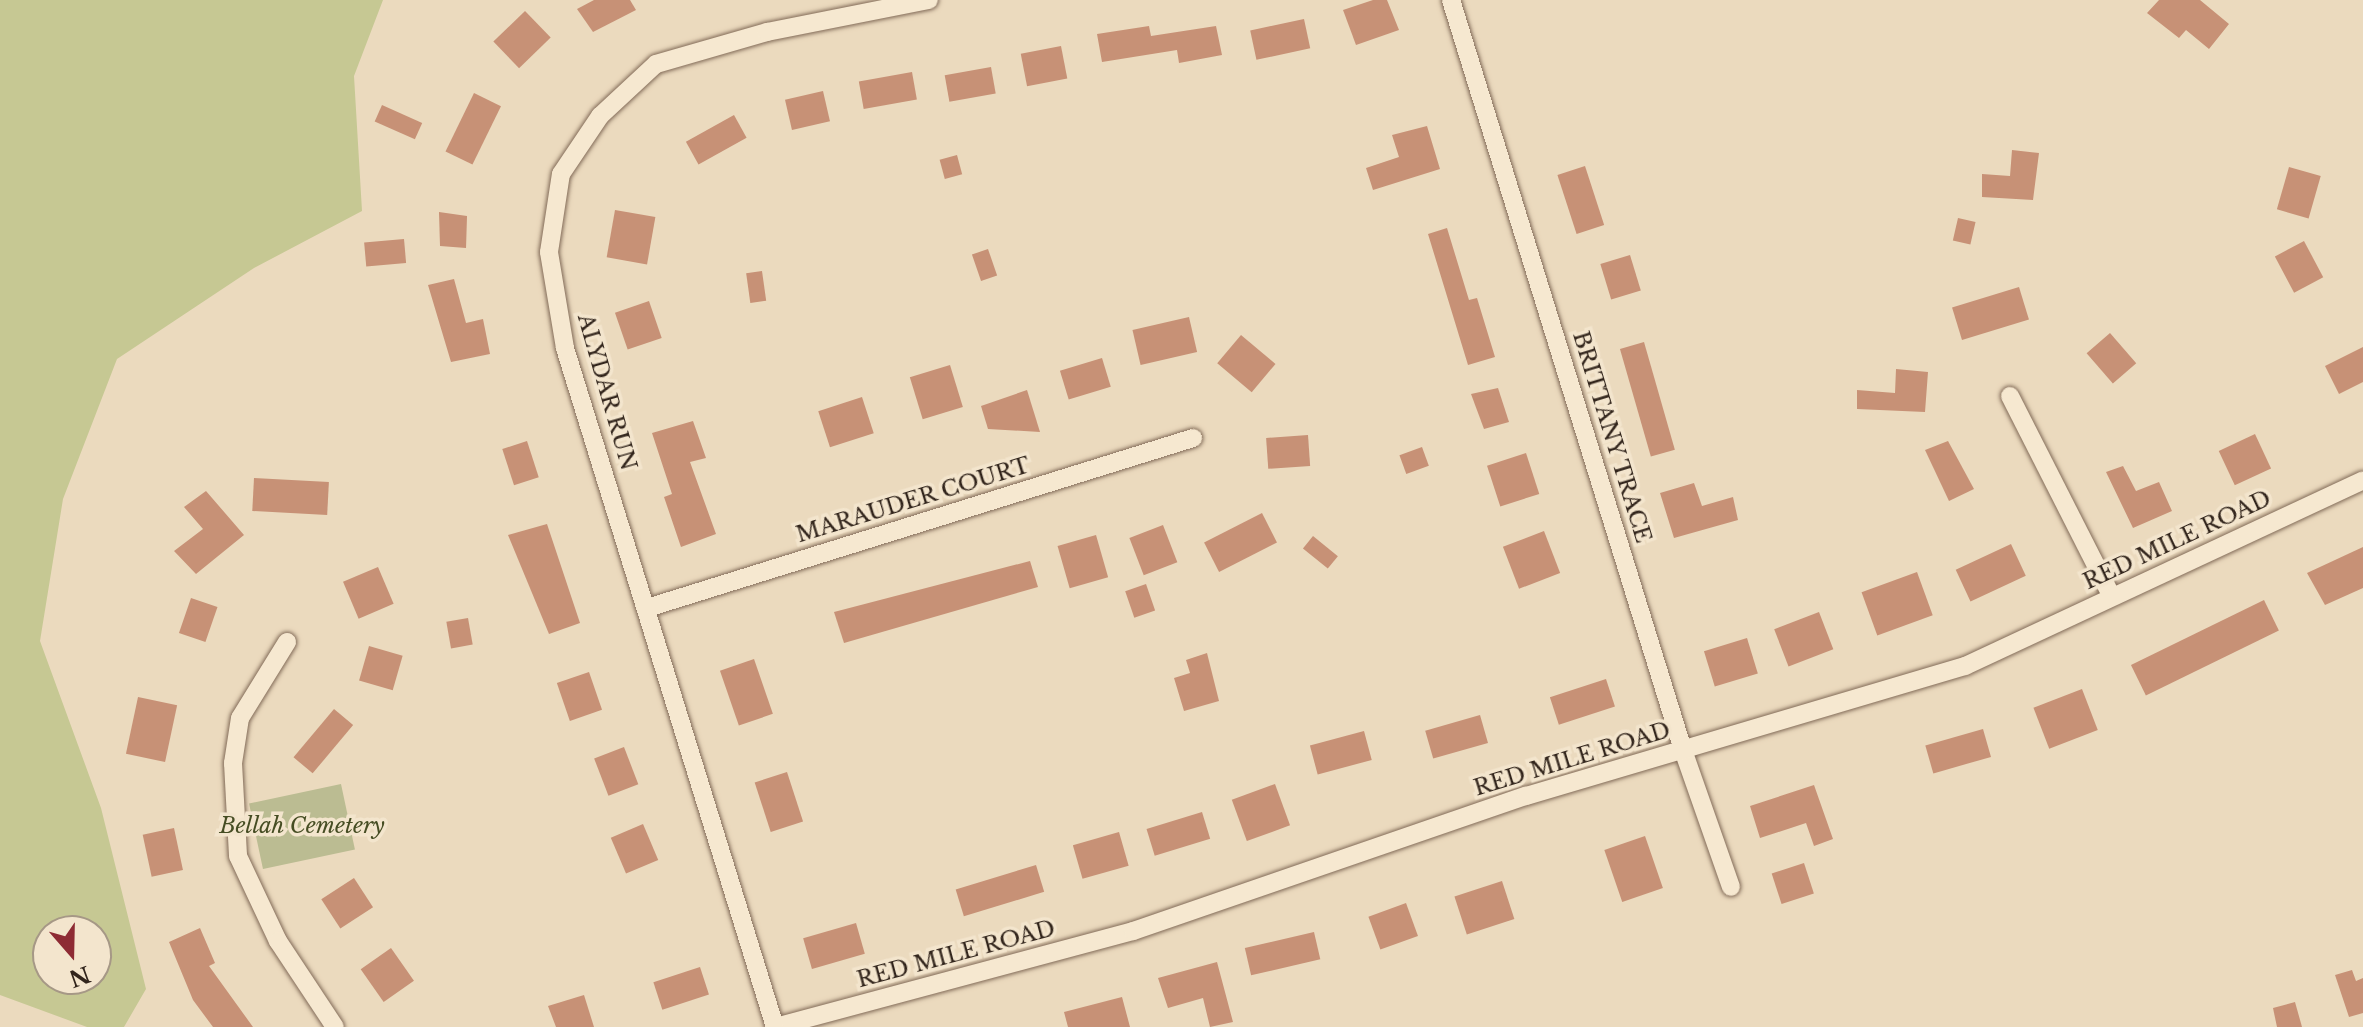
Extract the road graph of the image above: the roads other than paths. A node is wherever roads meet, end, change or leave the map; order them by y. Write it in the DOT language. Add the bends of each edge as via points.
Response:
graph roads {
  1 [pos="929,0"];
  2 [pos="1451,0"];
  3 [pos="2010,396"];
  4 [pos="1193,438"];
  5 [pos="2363,480"];
  6 [pos="2112,597"];
  7 [pos="647,608"];
  8 [pos="287,642"];
  9 [pos="1683,750"];
  10 [pos="1731,887"];
  11 [pos="335,1027"];
  12 [pos="775,1027"];
  1 -- 7 [label="street, ALYDAR RUN" via="767,32 656,64 600,116 561,174 549,252 565,348"];
  2 -- 9 [label="street, BRITTANY TRACE"];
  3 -- 6 [label="street"];
  4 -- 7 [label="street, MARAUDER COURT"];
  5 -- 6 [label="street, RED MILE ROAD"];
  6 -- 9 [label="street, RED MILE ROAD" via="1965,666"];
  7 -- 12 [label="street, ALYDAR RUN"];
  8 -- 11 [label="street" via="240,718 233,763 238,856 278,941"];
  9 -- 10 [label="street, BRITTANY TRACE"];
  9 -- 12 [label="street, RED MILE ROAD" via="1526,796 1133,931"];
}
